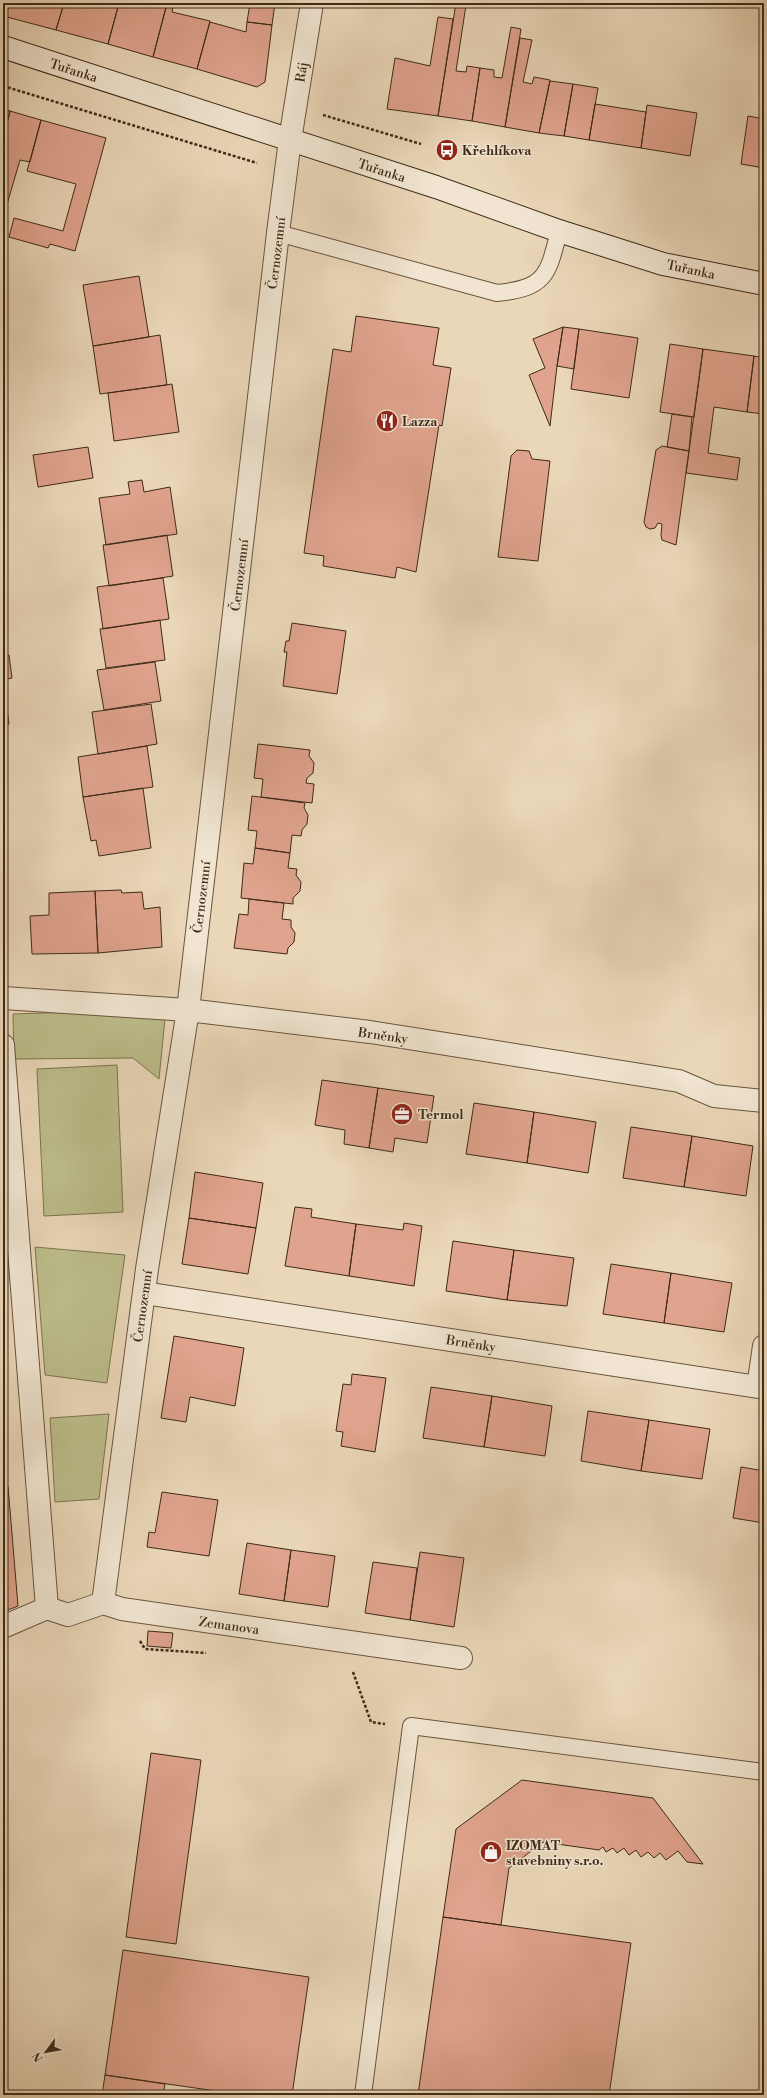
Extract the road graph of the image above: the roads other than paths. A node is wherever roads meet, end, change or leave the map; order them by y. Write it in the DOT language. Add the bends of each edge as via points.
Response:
graph roads {
  1 [pos="312,3"];
  2 [pos="3,47"];
  3 [pos="290,140"];
  4 [pos="559,231"];
  5 [pos="278,233"];
  6 [pos="764,284"];
  7 [pos="3,998"];
  8 [pos="188,1010"];
  9 [pos="3,1045"];
  10 [pos="764,1101"];
  11 [pos="144,1293"];
  12 [pos="764,1346"];
  13 [pos="112,1606"];
  14 [pos="47,1608"];
  15 [pos="3,1627"];
  16 [pos="461,1658"];
  17 [pos="764,1772"];
  18 [pos="363,2095"];
  1 -- 3 [label="street, Ráj"];
  2 -- 3 [label="street, Tuřanka"];
  3 -- 4 [label="street, Tuřanka" via="480,202"];
  3 -- 5 [label="street, Černozemní"];
  4 -- 5 [label="lane" via="550,266 538,281 521,291 497,293"];
  4 -- 6 [label="street, Tuřanka" via="663,264"];
  5 -- 8 [label="street, Černozemní"];
  7 -- 8 [label="street"];
  8 -- 10 [label="street, Brněnky" via="370,1032 569,1063 680,1081 714,1096"];
  8 -- 11 [label="street, Černozemní"];
  9 -- 14 [label="street"];
  11 -- 12 [label="street, Brněnky" via="758,1387"];
  11 -- 13 [label="street, Černozemní"];
  13 -- 14 [label="street, Zemanova" via="68,1615"];
  13 -- 16 [label="street, Zemanova"];
  14 -- 15 [label="street"];
  17 -- 18 [label="lane" via="411,1726"];
}
